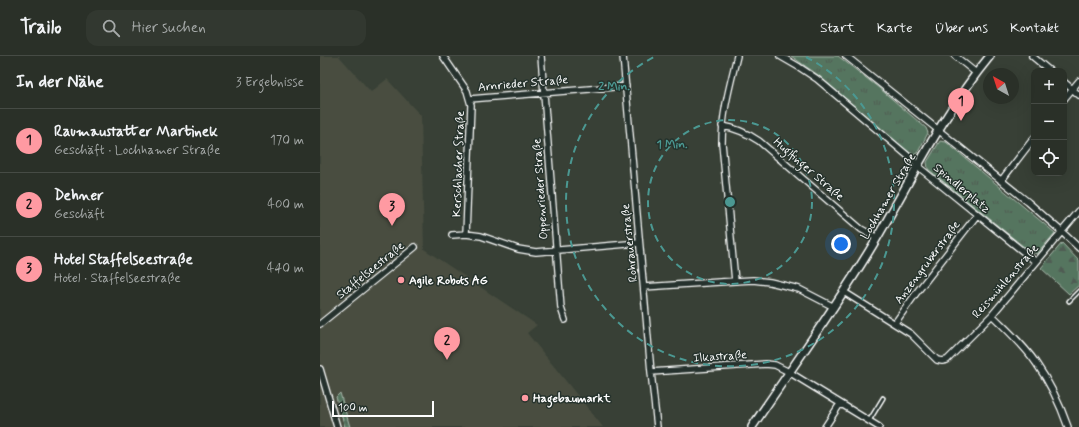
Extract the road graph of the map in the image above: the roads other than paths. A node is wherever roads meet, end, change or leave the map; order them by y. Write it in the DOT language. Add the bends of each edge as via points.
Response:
graph roads {
  1 [pos="443,56"];
  2 [pos="541,56"];
  3 [pos="623,56"];
  4 [pos="737,56"];
  5 [pos="780,56"];
  6 [pos="846,56"];
  7 [pos="955,56"];
  8 [pos="990,56"];
  9 [pos="1032,56"];
  10 [pos="1046,68"];
  11 [pos="976,73"];
  12 [pos="1079,81"];
  13 [pos="1067,85"];
  14 [pos="626,86"];
  15 [pos="1072,89"];
  16 [pos="544,92"];
  17 [pos="1079,94"];
  18 [pos="1067,95"];
  19 [pos="470,99"];
  20 [pos="722,126"];
  21 [pos="938,131"];
  22 [pos="1032,140"];
  23 [pos="918,165"];
  24 [pos="1001,181"];
  25 [pos="1079,211"];
  26 [pos="977,215"];
  27 [pos="1062,232"];
  28 [pos="466,234"];
  29 [pos="452,235"];
  30 [pos="876,238"];
  31 [pos="639,243"];
  32 [pos="415,247"];
  33 [pos="1079,248"];
  34 [pos="556,250"];
  35 [pos="1036,262"];
  36 [pos="735,281"];
  37 [pos="644,287"];
  38 [pos="1079,291"];
  39 [pos="844,292"];
  40 [pos="1069,301"];
  41 [pos="834,307"];
  42 [pos="992,315"];
  43 [pos="565,320"];
  44 [pos="320,324"];
  45 [pos="895,324"];
  46 [pos="320,369"];
  47 [pos="650,372"];
  48 [pos="789,372"];
  49 [pos="322,384"];
  50 [pos="883,398"];
  51 [pos="840,404"];
  52 [pos="869,421"];
  53 [pos="337,427"];
  54 [pos="657,427"];
  55 [pos="752,427"];
  56 [pos="825,427"];
  57 [pos="879,427"];
  58 [pos="1068,427"];
  1 -- 19 [label="street, Kerschlacher Straße"];
  2 -- 16 [label="street, Oppenrieder Straße"];
  3 -- 14 [label="street, Rohrauerstraße"];
  4 -- 20 [label="street"];
  5 -- 23 [label="street, Spindlerplatz" via="817,80"];
  6 -- 21 [label="street"];
  7 -- 11 [label="street"];
  8 -- 11 [label="main road, Lochhamer Straße"];
  9 -- 10 [label="street"];
  11 -- 21 [label="main road, Lochhamer Straße"];
  12 -- 15 [label="street"];
  13 -- 15 [label="street"];
  14 -- 16 [label="street, Arnrieder Straße"];
  14 -- 31 [label="street, Rohrauerstraße"];
  15 -- 17 [label="street"];
  15 -- 18 [label="street"];
  16 -- 19 [label="street, Arnrieder Straße"];
  16 -- 34 [label="street, Oppenrieder Straße"];
  19 -- 28 [label="street, Kerschlacher Straße"];
  20 -- 30 [label="street, Huglfinger Straße" via="735,128 760,140 861,228"];
  20 -- 36 [label="street"];
  21 -- 23 [label="main road, Lochhamer Straße"];
  21 -- 24 [label="street"];
  22 -- 24 [label="street"];
  23 -- 26 [label="street, Spindlerplatz"];
  23 -- 30 [label="main road, Lochhamer Straße"];
  24 -- 27 [label="street"];
  25 -- 27 [label="street, Reismühlenstraße"];
  26 -- 35 [label="street, Spindlerplatz"];
  26 -- 45 [label="street, Anzengruberstraße" via="916,292"];
  27 -- 33 [label="street"];
  27 -- 35 [label="street, Reismühlenstraße"];
  28 -- 29 [label="street"];
  28 -- 34 [label="street" via="481,236 518,249 536,252"];
  30 -- 39 [label="main road, Lochhamer Straße"];
  31 -- 34 [label="street"];
  31 -- 37 [label="street, Rohrauerstraße"];
  32 -- 44 [label="street, Staffelseestraße"];
  34 -- 43 [label="street, Oppenrieder Straße" via="561,308"];
  35 -- 42 [label="street, Reismühlenstraße"];
  36 -- 37 [label="street"];
  36 -- 41 [label="street" via="753,280 784,285 799,289"];
  37 -- 47 [label="street, Rohrauerstraße"];
  38 -- 40 [label="lane"];
  39 -- 41 [label="main road, Lochhamer Straße"];
  39 -- 45 [label="street"];
  41 -- 48 [label="main road, Lochhamer Straße"];
  42 -- 45 [label="street, Reismühlenstraße" via="947,360 942,361 937,360 911,334"];
  42 -- 58 [label="street" via="1036,362 1054,392"];
  46 -- 49 [label="street"];
  47 -- 48 [label="street, Ilkastraße" via="766,364 775,365"];
  47 -- 54 [label="street, Rohrauerstraße"];
  48 -- 51 [label="street, Ilkastraße"];
  48 -- 55 [label="main road, Lochhamer Straße"];
  49 -- 53 [label="street"];
  50 -- 52 [label="lane"];
  51 -- 52 [label="street, Ilkastraße"];
  51 -- 56 [label="street"];
  52 -- 57 [label="street, Ilkastraße"];
}
